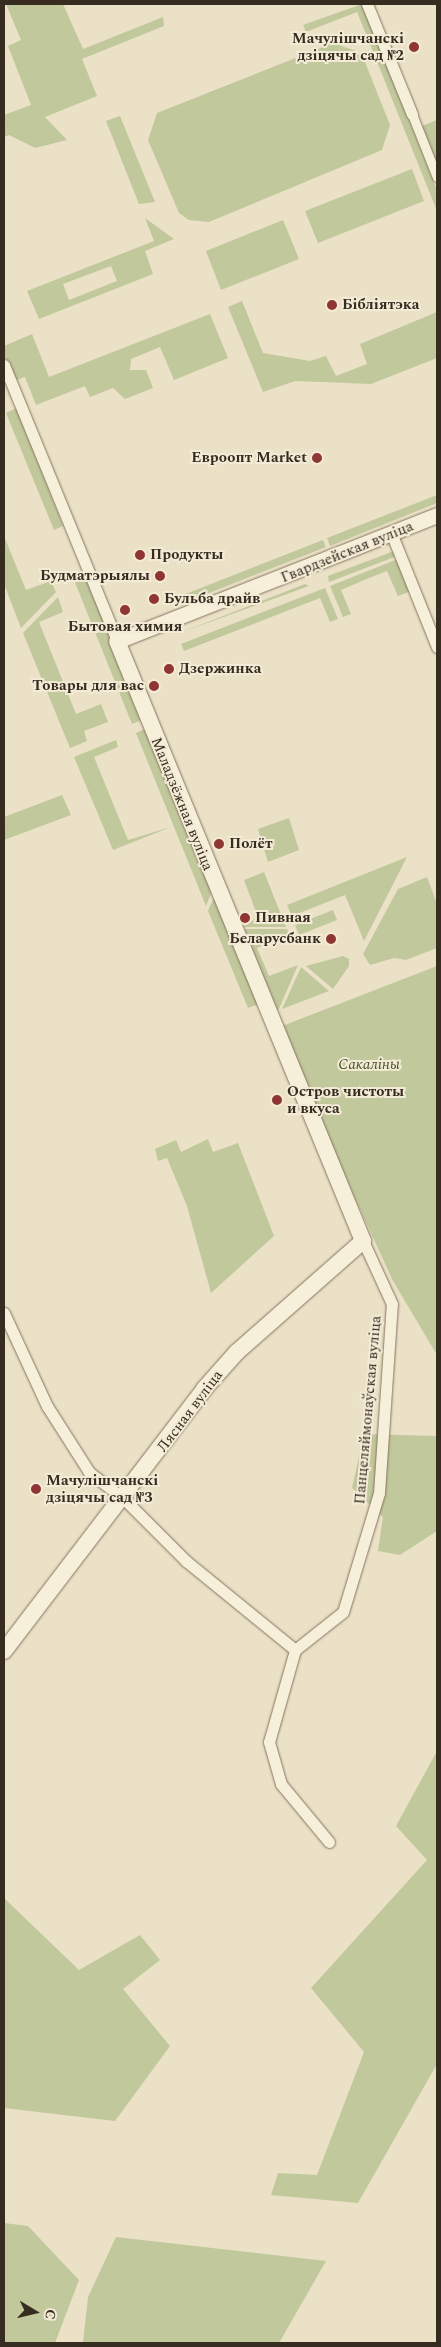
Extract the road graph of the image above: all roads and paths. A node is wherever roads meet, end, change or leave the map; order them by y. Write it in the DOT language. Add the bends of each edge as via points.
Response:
graph roads {
  1 [pos="367,4"];
  2 [pos="412,114"];
  3 [pos="437,177"];
  4 [pos="4,365"];
  5 [pos="437,515"];
  6 [pos="392,535"];
  7 [pos="117,641"];
  8 [pos="437,647"];
  9 [pos="363,1241"];
  10 [pos="4,1313"];
  11 [pos="124,1499"];
  12 [pos="295,1650"];
  13 [pos="4,1651"];
  14 [pos="329,1842"];
  1 -- 2 [label="street"];
  2 -- 3 [label="street"];
  4 -- 7 [label="street, Маладзёжная вуліца"];
  5 -- 6 [label="street, Гвардзейская вуліца"];
  6 -- 7 [label="street, Гвардзейская вуліца"];
  6 -- 8 [label="street"];
  7 -- 9 [label="main road, Маладзёжная вуліца"];
  9 -- 11 [label="main road, Лясная вуліца" via="237,1352 204,1389"];
  9 -- 12 [label="street, Панцеляймонаўская вуліца" via="392,1304 379,1493 343,1612"];
  10 -- 11 [label="street" via="47,1406 89,1472"];
  11 -- 12 [label="street" via="186,1560"];
  11 -- 13 [label="main road, Лясная вуліца"];
  12 -- 14 [label="street" via="269,1742 281,1784"];
}
